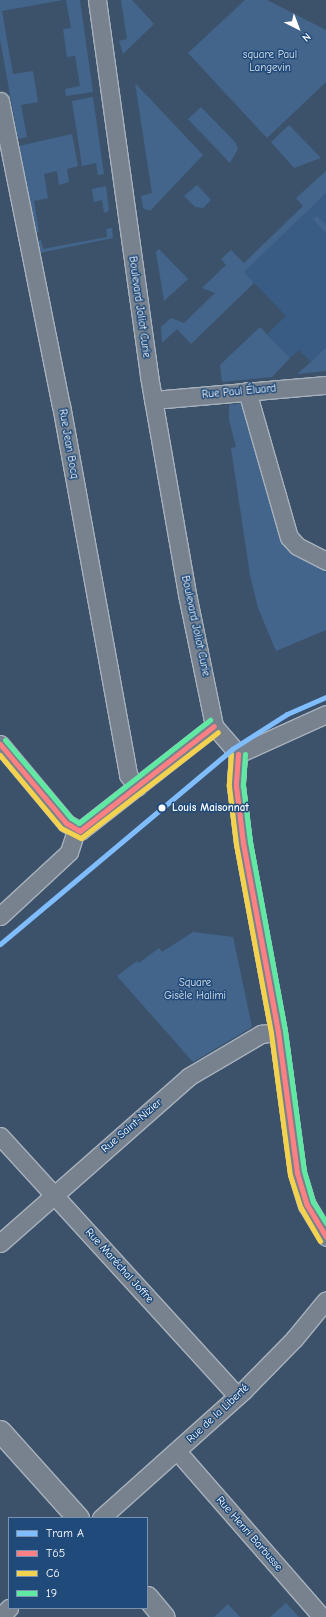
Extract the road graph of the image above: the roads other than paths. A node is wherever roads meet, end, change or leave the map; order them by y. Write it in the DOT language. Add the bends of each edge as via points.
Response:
graph roads {
  1 [pos="97,0"];
  2 [pos="0,101"];
  3 [pos="326,385"];
  4 [pos="247,391"];
  5 [pos="153,400"];
  6 [pos="326,560"];
  7 [pos="326,714"];
  8 [pos="214,726"];
  9 [pos="0,744"];
  10 [pos="238,754"];
  11 [pos="136,787"];
  12 [pos="76,831"];
  13 [pos="0,916"];
  14 [pos="278,1032"];
  15 [pos="0,1136"];
  16 [pos="54,1194"];
  17 [pos="326,1237"];
  18 [pos="0,1243"];
  19 [pos="326,1300"];
  20 [pos="237,1396"];
  21 [pos="0,1431"];
  22 [pos="177,1452"];
  23 [pos="77,1517"];
  24 [pos="102,1517"];
  25 [pos="148,1598"];
  26 [pos="8,1609"];
  27 [pos="0,1617"];
  28 [pos="164,1617"];
  29 [pos="322,1617"];
  1 -- 5 [label="street, Boulevard Joliot Curie"];
  2 -- 11 [label="street, Rue Jean Bocq" via="61,405 128,775"];
  3 -- 4 [label="street, Rue Paul Éluard"];
  4 -- 5 [label="street, Rue Paul Éluard"];
  4 -- 6 [label="street" via="289,537 297,546"];
  5 -- 8 [label="street, Boulevard Joliot Curie" via="187,594"];
  7 -- 10 [label="street"];
  8 -- 10 [label="street, Boulevard Joliot Curie"];
  8 -- 11 [label="street"];
  9 -- 12 [label="street" via="41,794"];
  10 -- 14 [label="street" via="236,786 243,843"];
  11 -- 12 [label="street" via="85,830"];
  12 -- 13 [label="street" via="69,852"];
  14 -- 16 [label="street, Rue Saint-Nizier" via="261,1034 188,1077"];
  14 -- 17 [label="street" via="297,1173 307,1205"];
  15 -- 16 [label="street, Rue Maréchal Joffre"];
  16 -- 18 [label="street, Rue Saint-Nizier"];
  16 -- 20 [label="street, Rue Maréchal Joffre"];
  19 -- 20 [label="street, Rue de la Liberté" via="294,1339"];
  20 -- 22 [label="street, Rue de la Liberté"];
  21 -- 23 [label="street"];
  22 -- 24 [label="street, Rue de la Liberté"];
  22 -- 29 [label="street, Rue Henri Barbusse"];
  25 -- 28 [label="street"];
  26 -- 27 [label="street"];
}
